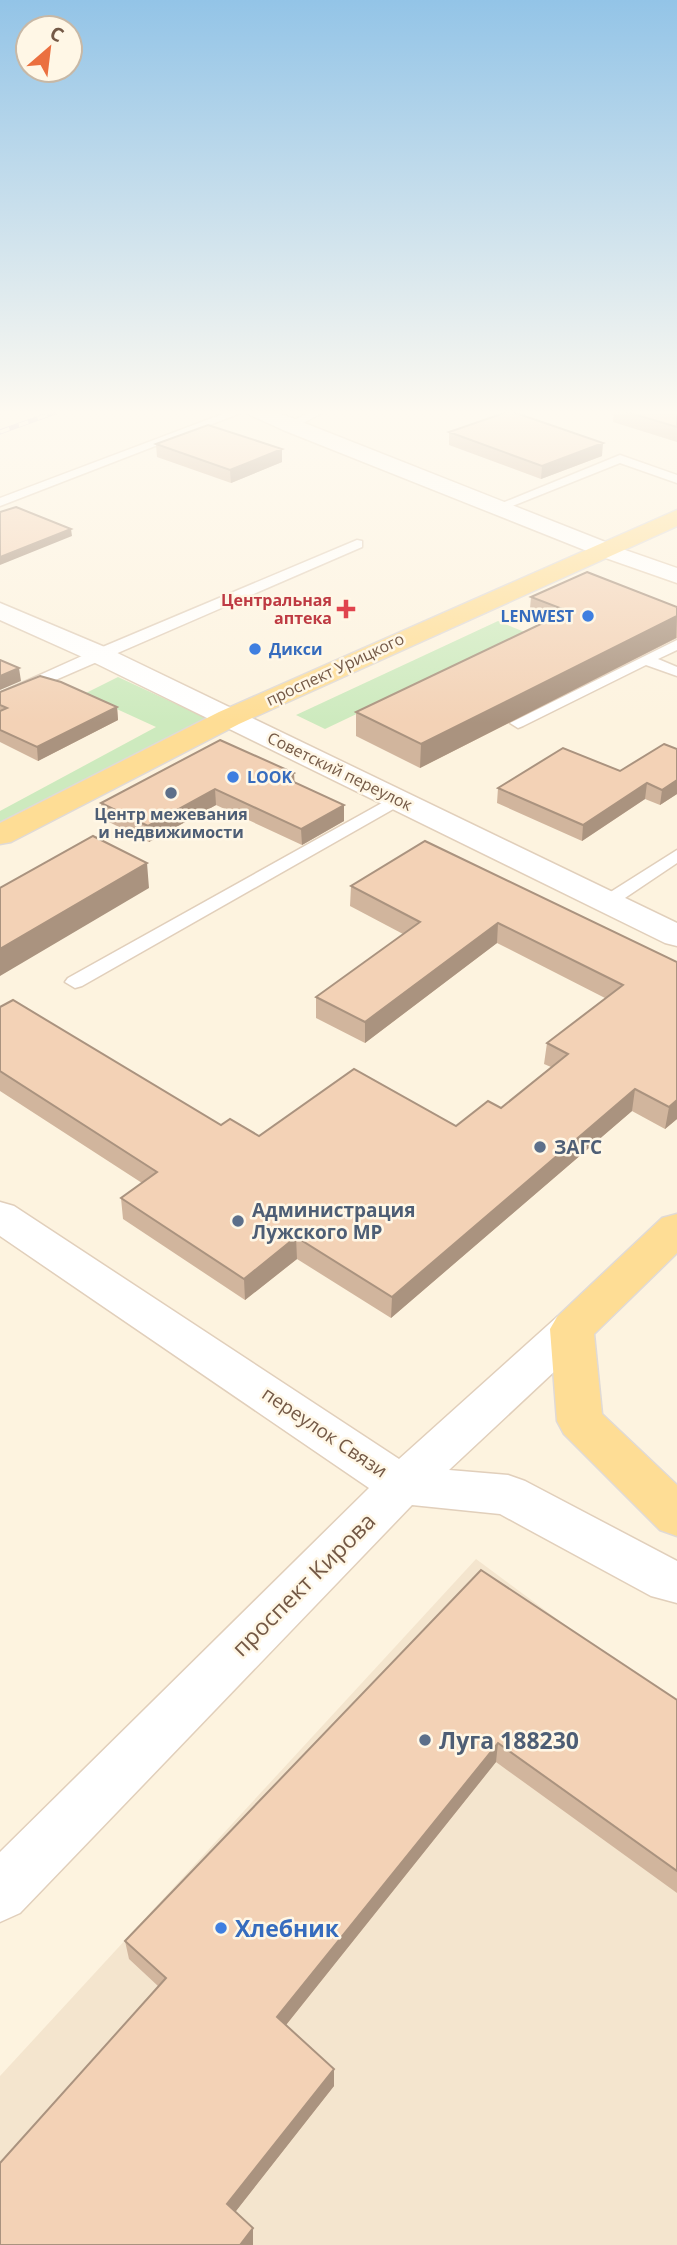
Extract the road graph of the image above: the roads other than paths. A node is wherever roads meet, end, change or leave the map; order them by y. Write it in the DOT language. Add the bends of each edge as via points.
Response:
graph roads {
  1 [pos="511,514"];
  2 [pos="677,517"];
  3 [pos="357,544"];
  4 [pos="605,550"];
  5 [pos="677,576"];
  6 [pos="0,611"];
  7 [pos="677,644"];
  8 [pos="98,654"];
  9 [pos="646,660"];
  10 [pos="677,672"];
  11 [pos="0,699"];
  12 [pos="229,718"];
  13 [pos="518,723"];
  14 [pos="398,799"];
  15 [pos="0,835"];
  16 [pos="677,855"];
  17 [pos="607,901"];
  18 [pos="677,936"];
  19 [pos="75,982"];
  20 [pos="0,1216"];
  21 [pos="677,1228"];
  22 [pos="572,1329"];
  23 [pos="402,1485"];
  24 [pos="677,1516"];
  25 [pos="677,1582"];
  26 [pos="0,1893"];
  1 -- 4 [label="street"];
  2 -- 4 [label="main road, проспект Урицкого"];
  3 -- 8 [label="lane"];
  4 -- 5 [label="street"];
  4 -- 12 [label="main road, проспект Урицкого"];
  6 -- 8 [label="street, Советский переулок"];
  7 -- 9 [label="lane"];
  8 -- 11 [label="lane"];
  8 -- 12 [label="street, Советский переулок"];
  9 -- 10 [label="lane"];
  9 -- 13 [label="lane"];
  12 -- 14 [label="street, Советский переулок"];
  12 -- 15 [label="main road, проспект Урицкого"];
  14 -- 17 [label="street, Советский переулок"];
  14 -- 19 [label="lane"];
  16 -- 17 [label="lane"];
  17 -- 18 [label="street, Советский переулок"];
  20 -- 23 [label="street, переулок Связи"];
  21 -- 22 [label="main road, проспект Кирова"];
  22 -- 23 [label="street, проспект Кирова"];
  22 -- 24 [label="main road" via="580,1421"];
  23 -- 25 [label="street, переулок Связи" via="508,1495"];
  23 -- 26 [label="street, проспект Кирова"];
}
